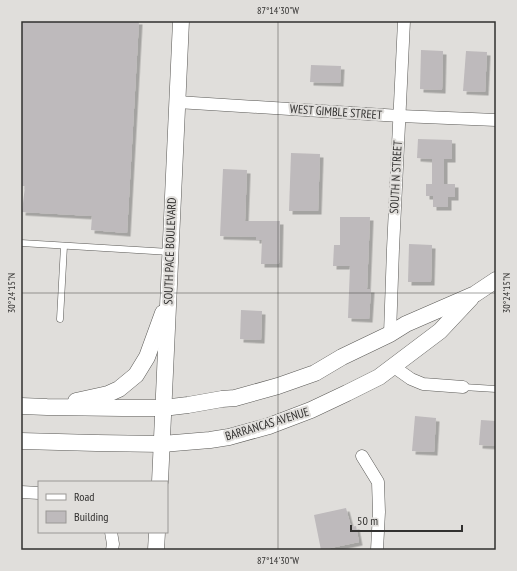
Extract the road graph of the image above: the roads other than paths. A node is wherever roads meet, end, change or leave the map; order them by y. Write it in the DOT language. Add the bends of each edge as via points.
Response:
graph roads {
  1 [pos="181,21"];
  2 [pos="404,21"];
  3 [pos="177,102"];
  4 [pos="400,116"];
  5 [pos="496,120"];
  6 [pos="21,244"];
  7 [pos="64,246"];
  8 [pos="170,252"];
  9 [pos="496,280"];
  10 [pos="475,294"];
  11 [pos="168,298"];
  12 [pos="60,319"];
  13 [pos="390,334"];
  14 [pos="394,366"];
  15 [pos="463,387"];
  16 [pos="496,389"];
  17 [pos="21,406"];
  18 [pos="47,407"];
  19 [pos="163,408"];
  20 [pos="21,441"];
  21 [pos="162,444"];
  22 [pos="362,456"];
  23 [pos="160,481"];
  24 [pos="21,492"];
  25 [pos="38,493"];
  26 [pos="111,533"];
  27 [pos="157,533"];
  28 [pos="112,550"];
  29 [pos="156,550"];
  30 [pos="377,550"];
  1 -- 3 [label="main road, SOUTH PACE BOULEVARD"];
  2 -- 4 [label="street, SOUTH N STREET"];
  3 -- 4 [label="street, WEST GIMBLE STREET"];
  3 -- 8 [label="main road, SOUTH PACE BOULEVARD"];
  4 -- 5 [label="street, WEST GIMBLE STREET"];
  4 -- 13 [label="street, SOUTH N STREET"];
  6 -- 7 [label="lane"];
  7 -- 8 [label="lane"];
  7 -- 12 [label="lane"];
  8 -- 11 [label="main road, SOUTH PACE BOULEVARD"];
  9 -- 10 [label="main road, BARRANCAS AVENUE"];
  10 -- 13 [label="main road, BARRANCAS AVENUE" via="406,324"];
  10 -- 14 [label="main road, BARRANCAS AVENUE" via="440,331"];
  11 -- 18 [label="main road" via="147,357 136,375 119,389 108,394"];
  11 -- 19 [label="main road, SOUTH PACE BOULEVARD"];
  13 -- 19 [label="main road, BARRANCAS AVENUE" via="315,373 278,386 235,398"];
  14 -- 15 [label="street" via="411,379 423,384"];
  14 -- 21 [label="main road, BARRANCAS AVENUE" via="347,394 269,426 229,437"];
  15 -- 16 [label="lane"];
  17 -- 18 [label="main road, BARRANCAS AVENUE"];
  18 -- 19 [label="main road, BARRANCAS AVENUE"];
  19 -- 21 [label="main road, SOUTH PACE BOULEVARD"];
  20 -- 21 [label="main road, BARRANCAS AVENUE"];
  21 -- 23 [label="main road, SOUTH PACE BOULEVARD"];
  22 -- 30 [label="street" via="378,482"];
  24 -- 25 [label="street"];
  26 -- 28 [label="street"];
  27 -- 29 [label="main road"];
}
